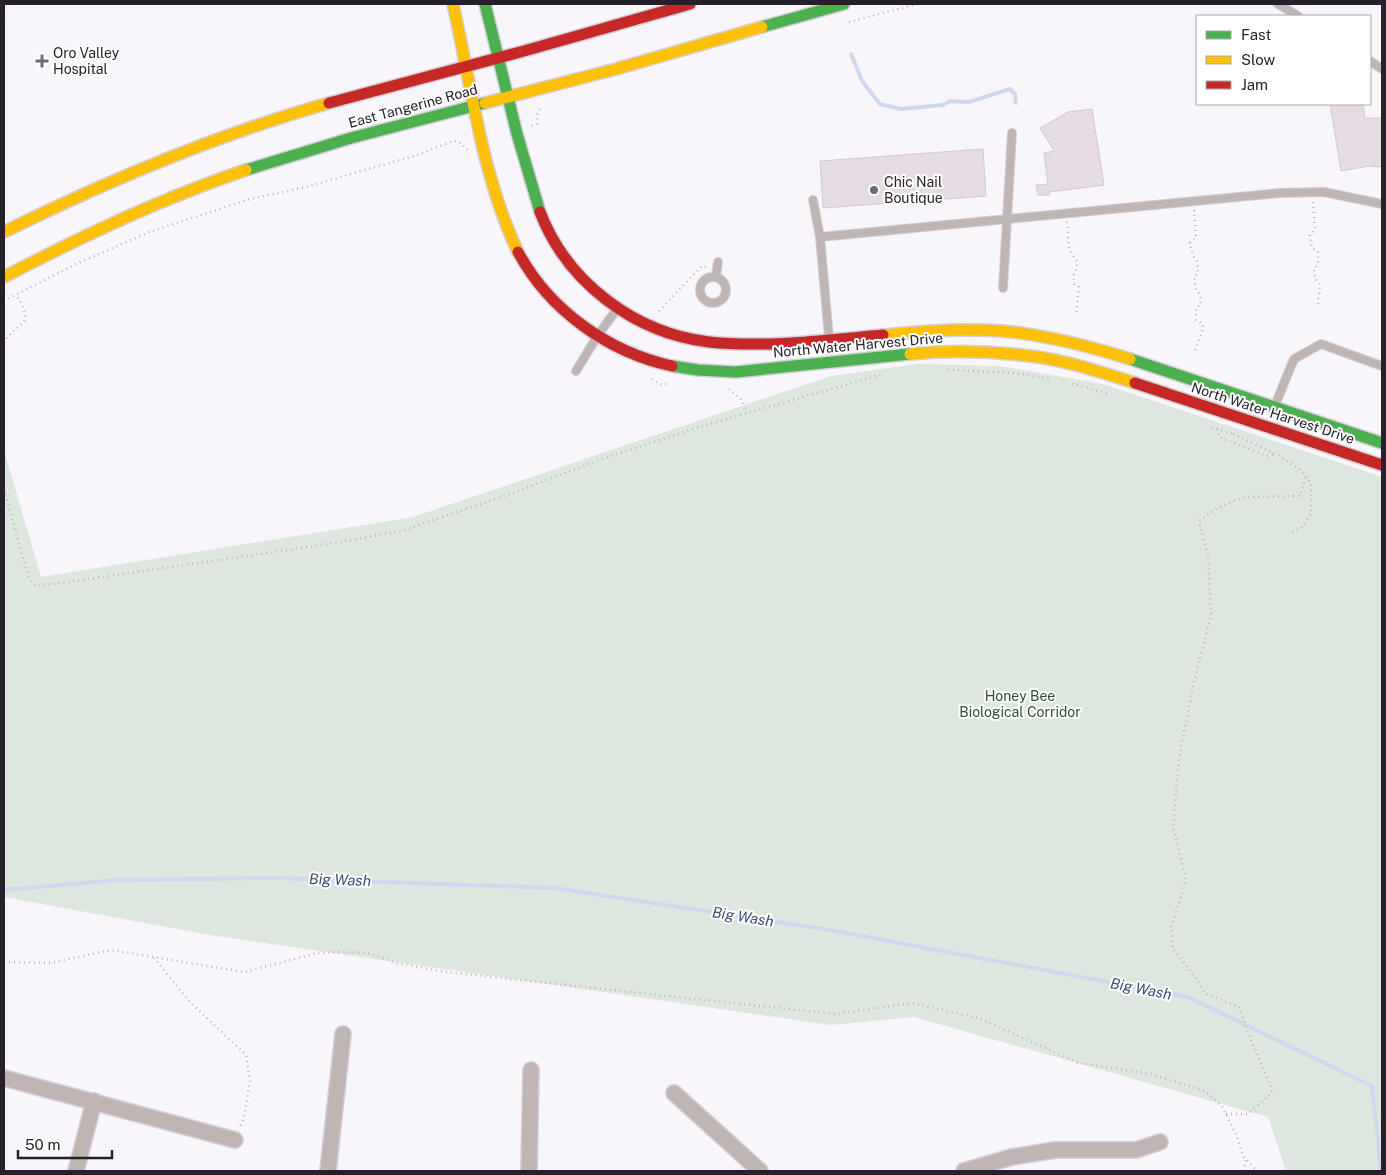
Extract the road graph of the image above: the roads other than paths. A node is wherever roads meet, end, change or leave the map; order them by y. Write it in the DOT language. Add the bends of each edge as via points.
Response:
graph roads {
  1 [pos="453,4"];
  2 [pos="485,4"];
  3 [pos="690,4"];
  4 [pos="844,4"];
  5 [pos="1278,4"];
  6 [pos="1296,15"];
  7 [pos="498,58"];
  8 [pos="1371,62"];
  9 [pos="467,67"];
  10 [pos="1382,69"];
  11 [pos="508,97"];
  12 [pos="474,105"];
  13 [pos="1012,133"];
  14 [pos="813,200"];
  15 [pos="1382,204"];
  16 [pos="1007,218"];
  17 [pos="4,232"];
  18 [pos="820,237"];
  19 [pos="4,277"];
  20 [pos="1003,288"];
  21 [pos="617,309"];
  22 [pos="598,335"];
  23 [pos="829,340"];
  24 [pos="1382,366"];
  25 [pos="576,372"];
  26 [pos="1274,407"];
  27 [pos="1382,443"];
  28 [pos="1382,465"];
  29 [pos="343,1034"];
  30 [pos="531,1070"];
  31 [pos="4,1078"];
  32 [pos="674,1093"];
  33 [pos="94,1102"];
  34 [pos="234,1140"];
  35 [pos="1160,1142"];
  36 [pos="76,1171"];
  37 [pos="328,1171"];
  38 [pos="529,1171"];
  39 [pos="760,1171"];
  40 [pos="964,1171"];
  1 -- 9 [label="street, North Water Harvest Drive"];
  2 -- 7 [label="street, North Water Harvest Drive"];
  3 -- 7 [label="street, East Tangerine Road"];
  4 -- 11 [label="street, East Tangerine Road"];
  5 -- 6 [label="lane"];
  7 -- 9 [label="street, East Tangerine Road"];
  7 -- 11 [label="street, North Water Harvest Drive"];
  8 -- 10 [label="lane"];
  9 -- 12 [label="street, North Water Harvest Drive"];
  9 -- 17 [label="street, East Tangerine Road" via="363,94 218,139 160,160"];
  11 -- 12 [label="street, East Tangerine Road"];
  11 -- 21 [label="street, North Water Harvest Drive" via="537,203 550,232 566,260 582,279"];
  12 -- 19 [label="street, East Tangerine Road" via="382,129 239,173 124,218"];
  12 -- 22 [label="street, North Water Harvest Drive" via="501,213 516,249 551,297"];
  13 -- 16 [label="lane"];
  14 -- 18 [label="lane"];
  15 -- 16 [label="lane" via="1324,192 1279,192"];
  16 -- 18 [label="lane"];
  16 -- 20 [label="lane"];
  18 -- 23 [label="lane"];
  21 -- 22 [label="lane"];
  21 -- 23 [label="street, North Water Harvest Drive" via="646,325 708,342"];
  22 -- 25 [label="lane"];
  22 -- 28 [label="street, North Water Harvest Drive" via="650,361 669,367 714,372 929,352 968,351 1031,356 1094,370"];
  23 -- 26 [label="street, North Water Harvest Drive" via="940,330 1000,331 1039,336 1093,348"];
  24 -- 26 [label="lane" via="1321,344 1294,359"];
  26 -- 27 [label="street, North Water Harvest Drive"];
  29 -- 37 [label="street"];
  30 -- 38 [label="street"];
  31 -- 33 [label="street"];
  32 -- 39 [label="street"];
  33 -- 34 [label="street"];
  33 -- 36 [label="street"];
  35 -- 40 [label="street" via="1136,1150 1055,1150 1012,1157"];
}
